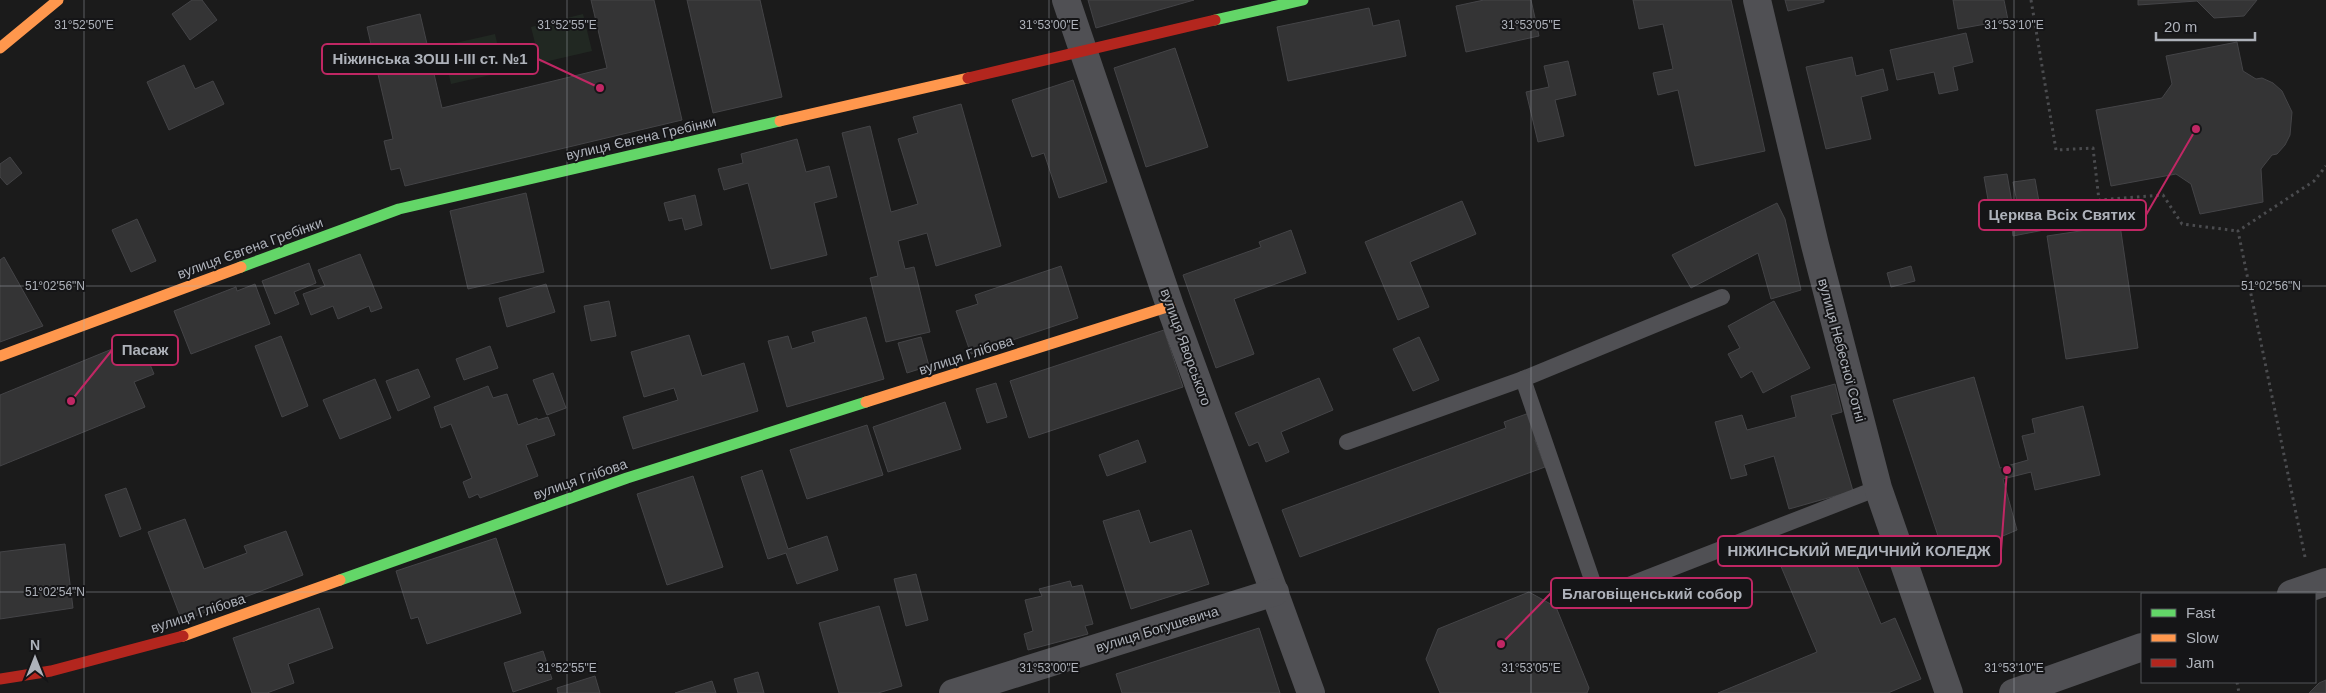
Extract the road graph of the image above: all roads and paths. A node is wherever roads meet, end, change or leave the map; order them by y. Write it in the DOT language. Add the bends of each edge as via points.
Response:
graph roads {
  1 [pos="58,0"];
  2 [pos="1066,0"];
  3 [pos="1303,0"];
  4 [pos="1756,0"];
  5 [pos="2031,0"];
  6 [pos="0,48"];
  7 [pos="1083,52"];
  8 [pos="2326,166"];
  9 [pos="2238,232"];
  10 [pos="1722,297"];
  11 [pos="1170,306"];
  12 [pos="0,356"];
  13 [pos="1523,379"];
  14 [pos="1346,442"];
  15 [pos="1878,488"];
  16 [pos="2309,588"];
  17 [pos="1275,592"];
  18 [pos="2141,647"];
  19 [pos="0,679"];
  20 [pos="953,693"];
  21 [pos="1311,693"];
  22 [pos="1949,693"];
  23 [pos="2013,693"];
  1 -- 6 [label="street"];
  2 -- 7 [label="street, вулиця Яворського"];
  3 -- 7 [label="street, вулиця Євгена Гребінки"];
  4 -- 15 [label="street, вулиця Небесної Сотні"];
  5 -- 9 [label="path" via="2056,150 2093,148 2099,200 2164,195 2182,224"];
  7 -- 11 [label="street, вулиця Яворського"];
  7 -- 12 [label="street, вулиця Євгена Гребінки" via="399,209"];
  8 -- 9 [label="path" via="2314,181"];
  9 -- 16 [label="path"];
  10 -- 13 [label="lane"];
  11 -- 17 [label="street, вулиця Яворського"];
  11 -- 19 [label="street, вулиця Глібова" via="627,478 180,637 51,671"];
  13 -- 14 [label="lane"];
  13 -- 15 [label="lane" via="1598,597"];
  15 -- 22 [label="street, вулиця Небесної Сотні"];
  17 -- 20 [label="street, вулиця Богушевича"];
  17 -- 21 [label="street, вулиця Яворського"];
  18 -- 23 [label="street"];
}
